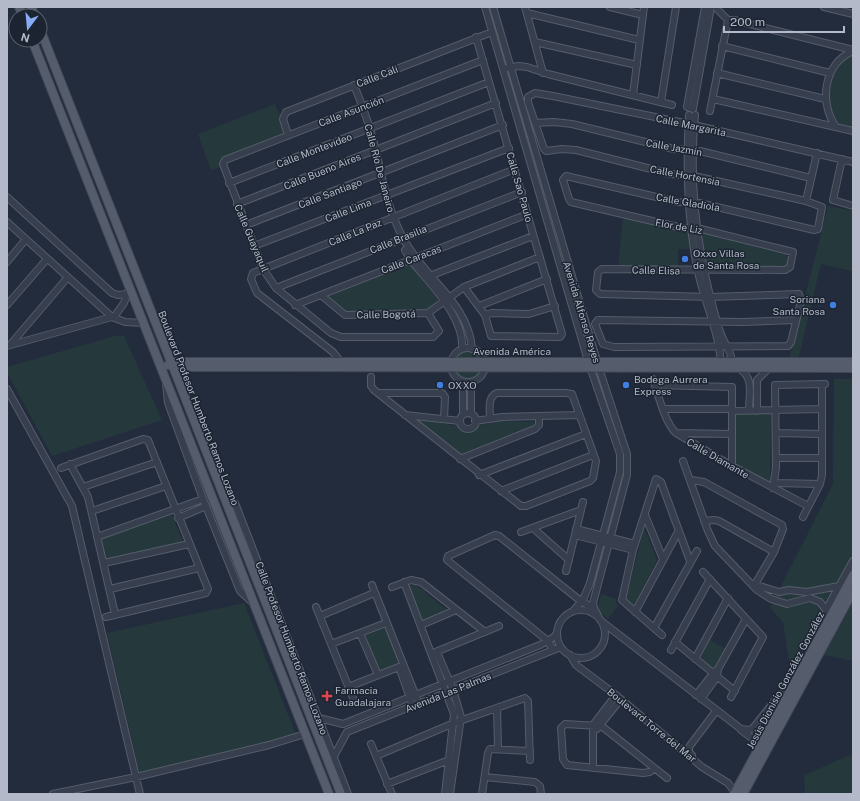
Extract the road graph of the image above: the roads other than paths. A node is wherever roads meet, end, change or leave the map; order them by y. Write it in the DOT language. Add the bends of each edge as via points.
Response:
graph roads {
  1 [pos="485,7"];
  2 [pos="493,7"];
  3 [pos="610,7"];
  4 [pos="644,7"];
  5 [pos="676,7"];
  6 [pos="705,7"];
  7 [pos="824,7"];
  8 [pos="714,8"];
  9 [pos="526,10"];
  10 [pos="853,14"];
  11 [pos="643,15"];
  12 [pos="728,20"];
  13 [pos="492,32"];
  14 [pos="476,37"];
  15 [pos="639,40"];
  16 [pos="535,42"];
  17 [pos="722,46"];
  18 [pos="35,48"];
  19 [pos="47,48"];
  20 [pos="853,50"];
  21 [pos="483,60"];
  22 [pos="637,65"];
  23 [pos="507,71"];
  24 [pos="545,73"];
  25 [pos="717,73"];
  26 [pos="830,73"];
  27 [pos="489,82"];
  28 [pos="353,86"];
  29 [pos="633,95"];
  30 [pos="713,99"];
  31 [pos="824,99"];
  32 [pos="661,102"];
  33 [pos="496,103"];
  34 [pos="672,105"];
  35 [pos="361,107"];
  36 [pos="710,111"];
  37 [pos="692,113"];
  38 [pos="535,123"];
  39 [pos="691,124"];
  40 [pos="503,125"];
  41 [pos="836,127"];
  42 [pos="368,129"];
  43 [pos="853,131"];
  44 [pos="288,135"];
  45 [pos="509,148"];
  46 [pos="690,150"];
  47 [pos="374,151"];
  48 [pos="817,153"];
  49 [pos="90,159"];
  50 [pos="842,160"];
  51 [pos="853,162"];
  52 [pos="80,163"];
  53 [pos="222,165"];
  54 [pos="515,169"];
  55 [pos="94,171"];
  56 [pos="84,174"];
  57 [pos="379,174"];
  58 [pos="689,176"];
  59 [pos="564,178"];
  60 [pos="811,178"];
  61 [pos="229,183"];
  62 [pos="522,192"];
  63 [pos="384,196"];
  64 [pos="7,197"];
  65 [pos="806,201"];
  66 [pos="691,202"];
  67 [pos="237,204"];
  68 [pos="853,206"];
  69 [pos="823,210"];
  70 [pos="528,214"];
  71 [pos="391,218"];
  72 [pos="7,222"];
  73 [pos="246,225"];
  74 [pos="694,229"];
  75 [pos="533,236"];
  76 [pos="401,238"];
  77 [pos="26,239"];
  78 [pos="254,246"];
  79 [pos="540,258"];
  80 [pos="47,259"];
  81 [pos="412,259"];
  82 [pos="7,262"];
  83 [pos="263,269"];
  84 [pos="701,270"];
  85 [pos="788,270"];
  86 [pos="427,277"];
  87 [pos="68,278"];
  88 [pos="547,279"];
  89 [pos="464,287"];
  90 [pos="276,288"];
  91 [pos="128,291"];
  92 [pos="321,295"];
  93 [pos="707,296"];
  94 [pos="446,299"];
  95 [pos="7,305"];
  96 [pos="295,305"];
  97 [pos="479,306"];
  98 [pos="555,306"];
  99 [pos="428,313"];
  100 [pos="485,316"];
  101 [pos="113,317"];
  102 [pos="465,318"];
  103 [pos="796,320"];
  104 [pos="458,322"];
  105 [pos="715,322"];
  106 [pos="143,323"];
  107 [pos="9,346"];
  108 [pos="720,346"];
  109 [pos="728,346"];
  110 [pos="462,349"];
  111 [pos="472,349"];
  112 [pos="155,355"];
  113 [pos="853,362"];
  114 [pos="345,363"];
  115 [pos="172,364"];
  116 [pos="450,365"];
  117 [pos="485,365"];
  118 [pos="594,365"];
  119 [pos="721,365"];
  120 [pos="798,365"];
  121 [pos="808,365"];
  122 [pos="734,366"];
  123 [pos="185,367"];
  124 [pos="769,368"];
  125 [pos="853,368"];
  126 [pos="371,377"];
  127 [pos="653,378"];
  128 [pos="177,379"];
  129 [pos="749,380"];
  130 [pos="757,380"];
  131 [pos="166,381"];
  132 [pos="463,382"];
  133 [pos="471,382"];
  134 [pos="655,385"];
  135 [pos="7,389"];
  136 [pos="378,393"];
  137 [pos="463,393"];
  138 [pos="471,393"];
  139 [pos="749,395"];
  140 [pos="757,395"];
  141 [pos="664,409"];
  142 [pos="821,409"];
  143 [pos="732,410"];
  144 [pos="775,410"];
  145 [pos="749,411"];
  146 [pos="757,411"];
  147 [pos="471,414"];
  148 [pos="405,415"];
  149 [pos="579,415"];
  150 [pos="539,417"];
  151 [pos="462,418"];
  152 [pos="444,419"];
  153 [pos="490,419"];
  154 [pos="475,421"];
  155 [pos="776,433"];
  156 [pos="586,434"];
  157 [pos="676,434"];
  158 [pos="732,434"];
  159 [pos="821,434"];
  160 [pos="593,454"];
  161 [pos="776,458"];
  162 [pos="821,458"];
  163 [pos="460,459"];
  164 [pos="683,461"];
  165 [pos="157,462"];
  166 [pos="70,464"];
  167 [pos="732,466"];
  168 [pos="61,468"];
  169 [pos="479,475"];
  170 [pos="691,480"];
  171 [pos="820,484"];
  172 [pos="166,486"];
  173 [pos="620,486"];
  174 [pos="774,486"];
  175 [pos="83,487"];
  176 [pos="501,491"];
  177 [pos="203,499"];
  178 [pos="583,502"];
  179 [pos="235,503"];
  180 [pos="206,506"];
  181 [pos="808,506"];
  182 [pos="175,510"];
  183 [pos="581,510"];
  184 [pos="92,511"];
  185 [pos="645,515"];
  186 [pos="803,517"];
  187 [pos="178,518"];
  188 [pos="704,521"];
  189 [pos="533,528"];
  190 [pos="521,532"];
  191 [pos="576,532"];
  192 [pos="678,532"];
  193 [pos="97,537"];
  194 [pos="601,539"];
  195 [pos="609,540"];
  196 [pos="189,544"];
  197 [pos="634,547"];
  198 [pos="697,551"];
  199 [pos="774,552"];
  200 [pos="663,559"];
  201 [pos="569,560"];
  202 [pos="853,561"];
  203 [pos="690,562"];
  204 [pos="104,563"];
  205 [pos="199,568"];
  206 [pos="566,571"];
  207 [pos="703,572"];
  208 [pos="853,575"];
  209 [pos="710,579"];
  210 [pos="404,582"];
  211 [pos="372,585"];
  212 [pos="754,585"];
  213 [pos="839,586"];
  214 [pos="392,587"];
  215 [pos="110,588"];
  216 [pos="853,591"];
  217 [pos="779,592"];
  218 [pos="798,592"];
  219 [pos="374,593"];
  220 [pos="728,598"];
  221 [pos="799,600"];
  222 [pos="582,602"];
  223 [pos="778,602"];
  224 [pos="252,603"];
  225 [pos="316,607"];
  226 [pos="594,608"];
  227 [pos="456,610"];
  228 [pos="826,610"];
  229 [pos="573,611"];
  230 [pos="635,612"];
  231 [pos="115,614"];
  232 [pos="320,616"];
  233 [pos="106,617"];
  234 [pos="600,619"];
  235 [pos="746,619"];
  236 [pos="386,623"];
  237 [pos="827,623"];
  238 [pos="421,624"];
  239 [pos="499,626"];
  240 [pos="654,628"];
  241 [pos="485,632"];
  242 [pos="360,633"];
  243 [pos="557,633"];
  244 [pos="662,635"];
  245 [pos="548,641"];
  246 [pos="675,642"];
  247 [pos="331,644"];
  248 [pos="562,647"];
  249 [pos="553,650"];
  250 [pos="671,650"];
  251 [pos="434,653"];
  252 [pos="570,655"];
  253 [pos="291,659"];
  254 [pos="695,659"];
  255 [pos="716,673"];
  256 [pos="378,675"];
  257 [pos="284,682"];
  258 [pos="446,683"];
  259 [pos="348,687"];
  260 [pos="792,687"];
  261 [pos="450,691"];
  262 [pos="735,691"];
  263 [pos="616,695"];
  264 [pos="413,697"];
  265 [pos="698,697"];
  266 [pos="731,697"];
  267 [pos="353,698"];
  268 [pos="621,699"];
  269 [pos="416,705"];
  270 [pos="497,708"];
  271 [pos="716,711"];
  272 [pos="607,712"];
  273 [pos="312,716"];
  274 [pos="457,722"];
  275 [pos="343,724"];
  276 [pos="596,726"];
  277 [pos="737,728"];
  278 [pos="347,732"];
  279 [pos="305,734"];
  280 [pos="665,735"];
  281 [pos="691,743"];
  282 [pos="371,744"];
  283 [pos="764,747"];
  284 [pos="498,748"];
  285 [pos="530,751"];
  286 [pos="334,756"];
  287 [pos="376,756"];
  288 [pos="449,760"];
  289 [pos="530,760"];
  290 [pos="328,764"];
  291 [pos="593,768"];
  292 [pos="654,768"];
  293 [pos="709,770"];
  294 [pos="485,777"];
  295 [pos="136,778"];
  296 [pos="667,778"];
  297 [pos="387,784"];
  298 [pos="53,794"];
  299 [pos="140,794"];
  300 [pos="329,794"];
  301 [pos="340,794"];
  302 [pos="348,794"];
  303 [pos="392,794"];
  304 [pos="445,794"];
  305 [pos="450,794"];
  306 [pos="482,794"];
  307 [pos="541,794"];
  308 [pos="737,794"];
  1 -- 13 [label="street, Avenida Alfonso Reyes"];
  2 -- 23 [label="street, Avenida Alfonso Reyes"];
  3 -- 11 [label="street"];
  4 -- 11 [label="street"];
  5 -- 32 [label="street"];
  6 -- 37 [label="street" via="687,107"];
  7 -- 10 [label="street"];
  8 -- 12 [label="street"];
  8 -- 37 [label="street"];
  9 -- 15 [label="street"];
  9 -- 16 [label="street"];
  11 -- 15 [label="street"];
  12 -- 17 [label="street"];
  12 -- 20 [label="street"];
  13 -- 14 [label="street, Calle Cali"];
  13 -- 23 [label="street, Avenida Alfonso Reyes"];
  14 -- 21 [label="street, Calle Sao Paulo"];
  14 -- 28 [label="street, Calle Cali"];
  15 -- 22 [label="street"];
  16 -- 22 [label="street"];
  16 -- 24 [label="street"];
  17 -- 25 [label="street"];
  17 -- 26 [label="street"];
  18 -- 52 [label="main road, Boulevard Profesor Humberto Ramos Lozano"];
  19 -- 49 [label="main road, Boulevard Profesor Humberto Ramos Lozano"];
  20 -- 26 [label="street" via="837,63"];
  21 -- 27 [label="street, Calle Sao Paulo"];
  21 -- 35 [label="street, Calle Asunción"];
  22 -- 29 [label="street"];
  23 -- 24 [label="street" via="523,66"];
  23 -- 118 [label="street, Avenida Alfonso Reyes"];
  24 -- 29 [label="street"];
  25 -- 30 [label="street"];
  25 -- 31 [label="street"];
  26 -- 31 [label="street"];
  27 -- 33 [label="street, Calle Sao Paulo"];
  27 -- 42 [label="street, Calle Montevideo"];
  28 -- 35 [label="street, Calle Río De Janeiro"];
  28 -- 44 [label="street, Calle Cali" via="286,112 283,118"];
  29 -- 32 [label="street"];
  30 -- 36 [label="street"];
  30 -- 41 [label="street"];
  31 -- 41 [label="street" via="830,119"];
  32 -- 34 [label="street"];
  33 -- 40 [label="street, Calle Sao Paulo"];
  33 -- 47 [label="street, Calle Bueno Aires"];
  35 -- 42 [label="street, Calle Río De Janeiro"];
  35 -- 44 [label="street, Calle Asunción"];
  37 -- 39 [label="street"];
  38 -- 39 [label="street, Calle Margarita" via="528,102 528,97 535,93"];
  38 -- 46 [label="street, Calle Jazmín" via="572,124"];
  38 -- 58 [label="street, Calle Hortensia" via="545,150 568,149"];
  39 -- 46 [label="street"];
  39 -- 48 [label="street, Calle Margarita"];
  40 -- 45 [label="street, Calle Sao Paulo"];
  40 -- 57 [label="street, Calle Santiago"];
  41 -- 43 [label="street"];
  42 -- 47 [label="street, Calle Río De Janeiro"];
  42 -- 61 [label="street, Calle Montevideo"];
  44 -- 53 [label="street, Calle Asunción" via="224,160"];
  45 -- 54 [label="street, Calle Sao Paulo"];
  45 -- 63 [label="street, Calle Lima"];
  46 -- 58 [label="street"];
  46 -- 60 [label="street, Calle Jazmín"];
  47 -- 57 [label="street, Calle Río De Janeiro"];
  47 -- 67 [label="street, Calle Bueno Aires"];
  48 -- 50 [label="street, Calle Margarita"];
  48 -- 60 [label="street"];
  49 -- 52 [label="main road" via="86,164"];
  49 -- 55 [label="main road, Boulevard Profesor Humberto Ramos Lozano"];
  50 -- 51 [label="street, Calle Margarita"];
  50 -- 68 [label="street" via="834,201"];
  52 -- 56 [label="main road, Boulevard Profesor Humberto Ramos Lozano"];
  53 -- 61 [label="street, Calle Guayaquil"];
  54 -- 62 [label="street, Calle Sao Paulo"];
  54 -- 71 [label="street, Calle La Paz"];
  55 -- 56 [label="main road"];
  55 -- 115 [label="main road, Boulevard Profesor Humberto Ramos Lozano"];
  56 -- 91 [label="main road, Boulevard Profesor Humberto Ramos Lozano"];
  57 -- 63 [label="street, Calle Río De Janeiro"];
  57 -- 73 [label="street, Calle Santiago"];
  58 -- 65 [label="street, Calle Hortensia"];
  58 -- 66 [label="street"];
  59 -- 66 [label="street, Calle Gladiola" via="568,175 678,202"];
  59 -- 74 [label="street, Flor de Liz" via="569,199 573,203"];
  60 -- 65 [label="street"];
  61 -- 67 [label="street, Calle Guayaquil"];
  62 -- 70 [label="street, Calle Sao Paulo"];
  62 -- 76 [label="street, Calle Brasilia"];
  63 -- 71 [label="street, Calle Río De Janeiro"];
  63 -- 78 [label="street, Calle Lima"];
  64 -- 91 [label="street" via="112,293 118,295"];
  65 -- 69 [label="street, Calle Hortensia" via="820,205"];
  66 -- 69 [label="street, Calle Gladiola" via="814,230 818,229"];
  66 -- 74 [label="street"];
  67 -- 73 [label="street, Calle Guayaquil"];
  70 -- 75 [label="street, Calle Sao Paulo"];
  70 -- 81 [label="street, Calle Caracas"];
  71 -- 76 [label="street, Calle Río De Janeiro"];
  71 -- 83 [label="street, Calle La Paz"];
  72 -- 77 [label="street"];
  73 -- 78 [label="street, Calle Guayaquil"];
  74 -- 84 [label="street"];
  74 -- 85 [label="street, Flor de Liz" via="790,250 794,253"];
  75 -- 79 [label="street, Calle Sao Paulo"];
  75 -- 86 [label="street"];
  76 -- 81 [label="street, Calle Río De Janeiro"];
  76 -- 90 [label="street, Calle Brasilia"];
  77 -- 80 [label="street"];
  77 -- 82 [label="street"];
  78 -- 83 [label="street, Calle Guayaquil"];
  79 -- 88 [label="street, Calle Sao Paulo"];
  79 -- 89 [label="street, Calle Bogotá"];
  80 -- 87 [label="street"];
  80 -- 95 [label="street"];
  81 -- 86 [label="street, Calle Río De Janeiro"];
  81 -- 92 [label="street, Calle Caracas"];
  83 -- 90 [label="street, Calle Guayaquil"];
  83 -- 114 [label="street" via="251,277 257,293"];
  84 -- 85 [label="street, Calle Elisa"];
  84 -- 93 [label="street"];
  84 -- 93 [label="street, Calle Elisa" via="600,269 596,290 600,294"];
  86 -- 94 [label="street, Calle Río De Janeiro"];
  87 -- 101 [label="street"];
  87 -- 107 [label="street"];
  88 -- 97 [label="street"];
  88 -- 98 [label="street, Calle Sao Paulo"];
  89 -- 94 [label="street, Calle Bogotá"];
  89 -- 97 [label="street"];
  90 -- 96 [label="street, Calle Guayaquil"];
  91 -- 101 [label="street" via="124,303"];
  91 -- 106 [label="main road, Boulevard Profesor Humberto Ramos Lozano"];
  92 -- 96 [label="street, Calle Caracas"];
  92 -- 99 [label="street, Calle Bogotá" via="346,314"];
  93 -- 103 [label="street" via="799,294 801,301"];
  93 -- 105 [label="street"];
  94 -- 99 [label="street, Calle Bogotá"];
  94 -- 102 [label="street, Calle Río De Janeiro"];
  94 -- 104 [label="street, Calle Río De Janeiro"];
  96 -- 99 [label="street, Calle Guayaquil" via="331,333 341,337 433,337 438,333 438,328"];
  97 -- 100 [label="street"];
  98 -- 100 [label="street" via="529,314 492,313"];
  98 -- 100 [label="street, Calle Sao Paulo" via="562,336 491,336"];
  101 -- 106 [label="street" via="125,322"];
  101 -- 107 [label="street"];
  102 -- 104 [label="street"];
  102 -- 111 [label="street, Calle Río De Janeiro" via="470,330"];
  103 -- 105 [label="street"];
  103 -- 109 [label="street" via="790,344 785,346"];
  104 -- 110 [label="street, Calle Río De Janeiro"];
  105 -- 108 [label="street"];
  105 -- 108 [label="street" via="598,320 595,324 601,342 607,346"];
  105 -- 109 [label="street"];
  106 -- 112 [label="main road, Boulevard Profesor Humberto Ramos Lozano"];
  108 -- 109 [label="street"];
  108 -- 119 [label="street"];
  109 -- 122 [label="street"];
  110 -- 111 [label="street"];
  110 -- 116 [label="street" via="454,354"];
  111 -- 117 [label="street" via="480,353"];
  112 -- 115 [label="main road" via="164,363"];
  112 -- 131 [label="main road, Boulevard Profesor Humberto Ramos Lozano"];
  113 -- 121 [label="main road, Avenida América"];
  114 -- 115 [label="main road, Avenida América"];
  114 -- 116 [label="main road, Avenida América"];
  114 -- 123 [label="main road, Avenida América"];
  115 -- 123 [label="main road, Avenida América"];
  115 -- 128 [label="main road, Boulevard Profesor Humberto Ramos Lozano"];
  116 -- 117 [label="main road, Avenida América"];
  116 -- 132 [label="street" via="453,374"];
  117 -- 118 [label="main road, Avenida América"];
  117 -- 133 [label="street" via="480,377"];
  118 -- 119 [label="main road, Avenida América"];
  118 -- 173 [label="street, Avenida Alfonso Reyes" via="620,454"];
  119 -- 122 [label="main road, Avenida América"];
  120 -- 121 [label="main road, Avenida América"];
  120 -- 122 [label="main road, Avenida América"];
  120 -- 124 [label="main road, Avenida América"];
  121 -- 125 [label="main road, Avenida América"];
  122 -- 124 [label="main road, Avenida América"];
  122 -- 129 [label="street" via="746,373"];
  123 -- 128 [label="main road" via="179,372"];
  124 -- 130 [label="street"];
  126 -- 136 [label="street" via="372,388"];
  127 -- 134 [label="street, Calle Diamante"];
  128 -- 253 [label="main road, Boulevard Profesor Humberto Ramos Lozano"];
  129 -- 130 [label="street"];
  129 -- 139 [label="street"];
  130 -- 140 [label="street"];
  131 -- 177 [label="street" via="168,403"];
  131 -- 224 [label="main road, Boulevard Profesor Humberto Ramos Lozano"];
  132 -- 133 [label="street"];
  132 -- 137 [label="street"];
  133 -- 138 [label="street"];
  134 -- 141 [label="street, Calle Diamante"];
  134 -- 143 [label="street" via="732,386"];
  135 -- 295 [label="street" via="72,506"];
  136 -- 148 [label="street"];
  136 -- 152 [label="street" via="442,393 445,397"];
  137 -- 138 [label="street"];
  137 -- 151 [label="street"];
  138 -- 147 [label="street"];
  139 -- 140 [label="street"];
  139 -- 145 [label="street"];
  140 -- 146 [label="street"];
  141 -- 143 [label="street"];
  141 -- 157 [label="street, Calle Diamante"];
  142 -- 144 [label="street"];
  142 -- 144 [label="street" via="824,384 776,384"];
  142 -- 159 [label="street"];
  143 -- 145 [label="street"];
  143 -- 158 [label="street"];
  144 -- 146 [label="street"];
  144 -- 155 [label="street"];
  145 -- 146 [label="street"];
  147 -- 151 [label="street"];
  147 -- 154 [label="street"];
  148 -- 152 [label="street"];
  148 -- 163 [label="street"];
  149 -- 150 [label="street"];
  149 -- 153 [label="street" via="573,396 566,393 497,392 490,400"];
  149 -- 156 [label="street"];
  150 -- 153 [label="street"];
  150 -- 163 [label="street" via="539,425 535,429"];
  151 -- 152 [label="street"];
  151 -- 154 [label="street" via="462,426 466,428 474,426"];
  153 -- 154 [label="street"];
  155 -- 159 [label="street"];
  155 -- 161 [label="street"];
  156 -- 160 [label="street"];
  156 -- 169 [label="street"];
  157 -- 158 [label="street"];
  157 -- 167 [label="street, Calle Diamante"];
  158 -- 167 [label="street"];
  159 -- 162 [label="street"];
  160 -- 176 [label="street"];
  160 -- 176 [label="street" via="596,463 590,481 526,506 521,506"];
  161 -- 162 [label="street"];
  161 -- 174 [label="street"];
  162 -- 171 [label="street"];
  163 -- 169 [label="street"];
  164 -- 170 [label="street"];
  165 -- 166 [label="street" via="149,441 143,439"];
  165 -- 172 [label="street"];
  165 -- 175 [label="street"];
  166 -- 168 [label="street"];
  166 -- 175 [label="street"];
  167 -- 174 [label="street, Calle Diamante"];
  169 -- 176 [label="street"];
  170 -- 188 [label="street"];
  170 -- 199 [label="street" via="704,482 781,524 783,529"];
  171 -- 174 [label="street"];
  171 -- 181 [label="street"];
  172 -- 182 [label="street"];
  172 -- 184 [label="street"];
  173 -- 194 [label="street, Avenida Alfonso Reyes"];
  173 -- 195 [label="street, Avenida Alfonso Reyes"];
  174 -- 181 [label="street, Calle Diamante"];
  175 -- 184 [label="street"];
  177 -- 180 [label="street"];
  177 -- 182 [label="street"];
  178 -- 183 [label="street"];
  179 -- 253 [label="street, Calle Profesor Humberto Ramos Lozano"];
  180 -- 187 [label="street"];
  180 -- 224 [label="street" via="240,591"];
  181 -- 186 [label="street"];
  182 -- 187 [label="street"];
  182 -- 193 [label="street"];
  183 -- 189 [label="street"];
  183 -- 191 [label="street"];
  184 -- 193 [label="street"];
  185 -- 192 [label="street" via="656,479 661,482"];
  185 -- 197 [label="street"];
  185 -- 200 [label="street"];
  187 -- 196 [label="street"];
  188 -- 199 [label="street" via="719,522"];
  188 -- 212 [label="street" via="716,546"];
  189 -- 190 [label="street"];
  189 -- 201 [label="street"];
  191 -- 194 [label="street"];
  191 -- 201 [label="street"];
  192 -- 200 [label="street"];
  192 -- 203 [label="street"];
  193 -- 204 [label="street"];
  194 -- 195 [label="street"];
  194 -- 222 [label="street, Avenida Alfonso Reyes" via="590,583"];
  195 -- 197 [label="street"];
  195 -- 226 [label="street, Avenida Alfonso Reyes" via="593,603"];
  196 -- 204 [label="street"];
  196 -- 205 [label="street"];
  197 -- 230 [label="street" via="622,600"];
  198 -- 203 [label="street"];
  199 -- 212 [label="street"];
  200 -- 230 [label="street"];
  201 -- 206 [label="street"];
  202 -- 213 [label="street"];
  203 -- 240 [label="street"];
  204 -- 215 [label="street"];
  205 -- 215 [label="street"];
  205 -- 231 [label="street" via="208,589 206,593"];
  207 -- 209 [label="street"];
  208 -- 237 [label="main road, Jesús Dionisio González González"];
  209 -- 220 [label="street"];
  209 -- 246 [label="street"];
  210 -- 214 [label="street"];
  210 -- 227 [label="street" via="414,579 421,582"];
  210 -- 238 [label="street"];
  211 -- 219 [label="street"];
  212 -- 217 [label="street"];
  212 -- 223 [label="street" via="763,595"];
  213 -- 218 [label="street"];
  213 -- 228 [label="street"];
  215 -- 231 [label="street"];
  216 -- 283 [label="main road, Jesús Dionisio González González"];
  217 -- 218 [label="street"];
  217 -- 223 [label="street" via="776,598"];
  218 -- 221 [label="street"];
  219 -- 232 [label="street"];
  219 -- 236 [label="street"];
  220 -- 235 [label="street"];
  220 -- 254 [label="street"];
  221 -- 223 [label="street" via="790,604"];
  221 -- 228 [label="street" via="813,598"];
  222 -- 226 [label="street"];
  222 -- 229 [label="street, Avenida Alfonso Reyes"];
  222 -- 245 [label="street" via="501,536 495,535 448,556 447,560"];
  224 -- 257 [label="main road, Boulevard Profesor Humberto Ramos Lozano"];
  225 -- 232 [label="street"];
  226 -- 234 [label="street"];
  227 -- 238 [label="street"];
  227 -- 241 [label="street"];
  228 -- 237 [label="street"];
  229 -- 234 [label="street" via="587,611"];
  229 -- 243 [label="street" via="562,620"];
  230 -- 240 [label="street"];
  231 -- 233 [label="street"];
  232 -- 247 [label="street"];
  234 -- 252 [label="street" via="604,627 604,641 596,652 584,657"];
  234 -- 265 [label="street"];
  235 -- 255 [label="street"];
  235 -- 262 [label="street" via="763,638"];
  236 -- 242 [label="street"];
  236 -- 264 [label="street"];
  237 -- 260 [label="main road, Jesús Dionisio González González"];
  238 -- 251 [label="street"];
  239 -- 241 [label="street"];
  240 -- 244 [label="street"];
  241 -- 251 [label="street"];
  242 -- 247 [label="street"];
  242 -- 256 [label="street"];
  243 -- 245 [label="street, Avenida Las Palmas"];
  243 -- 248 [label="street"];
  245 -- 249 [label="street"];
  245 -- 258 [label="street, Avenida Las Palmas"];
  246 -- 250 [label="street"];
  246 -- 254 [label="street"];
  247 -- 259 [label="street"];
  248 -- 249 [label="street, Avenida Las Palmas"];
  248 -- 252 [label="street"];
  249 -- 261 [label="street, Avenida Las Palmas"];
  251 -- 258 [label="street"];
  252 -- 263 [label="street, Boulevard Torre del Mar" via="576,665"];
  253 -- 273 [label="main road, Boulevard Profesor Humberto Ramos Lozano"];
  254 -- 255 [label="street"];
  255 -- 262 [label="street"];
  255 -- 265 [label="street"];
  256 -- 259 [label="street"];
  256 -- 264 [label="street" via="399,667"];
  257 -- 273 [label="main road" via="293,682 302,706"];
  257 -- 279 [label="main road, Boulevard Profesor Humberto Ramos Lozano"];
  258 -- 261 [label="street"];
  258 -- 264 [label="street, Avenida Las Palmas"];
  259 -- 267 [label="street"];
  260 -- 277 [label="street" via="777,698 754,728"];
  260 -- 283 [label="main road, Jesús Dionisio González González"];
  261 -- 269 [label="street, Avenida Las Palmas"];
  261 -- 274 [label="street"];
  262 -- 266 [label="street"];
  263 -- 268 [label="street, Boulevard Torre del Mar"];
  263 -- 272 [label="street"];
  264 -- 269 [label="street"];
  264 -- 275 [label="street, Avenida Las Palmas"];
  265 -- 271 [label="street"];
  268 -- 272 [label="street"];
  268 -- 280 [label="street, Boulevard Torre del Mar"];
  269 -- 278 [label="street, Avenida Las Palmas"];
  270 -- 274 [label="street"];
  270 -- 284 [label="street"];
  270 -- 285 [label="street" via="526,698"];
  271 -- 277 [label="street"];
  271 -- 281 [label="street"];
  272 -- 276 [label="street"];
  273 -- 275 [label="street"];
  273 -- 286 [label="street, Calle Profesor Humberto Ramos Lozano"];
  273 -- 290 [label="main road, Boulevard Profesor Humberto Ramos Lozano"];
  274 -- 287 [label="street"];
  274 -- 288 [label="street"];
  274 -- 305 [label="street"];
  275 -- 278 [label="street"];
  276 -- 291 [label="street" via="593,733"];
  276 -- 291 [label="street" via="562,726 562,752 565,764"];
  276 -- 292 [label="street"];
  277 -- 283 [label="street"];
  278 -- 286 [label="street"];
  279 -- 295 [label="street"];
  279 -- 300 [label="main road, Boulevard Profesor Humberto Ramos Lozano"];
  280 -- 281 [label="street" via="683,746"];
  280 -- 293 [label="street, Boulevard Torre del Mar"];
  281 -- 293 [label="street" via="689,752"];
  282 -- 287 [label="street"];
  283 -- 308 [label="main road, Jesús Dionisio González González"];
  284 -- 285 [label="street"];
  284 -- 294 [label="street" via="489,750"];
  285 -- 289 [label="street"];
  286 -- 290 [label="street"];
  286 -- 302 [label="street, Calle Profesor Humberto Ramos Lozano"];
  287 -- 297 [label="street"];
  288 -- 297 [label="street"];
  288 -- 304 [label="street"];
  290 -- 301 [label="main road, Boulevard Profesor Humberto Ramos Lozano"];
  291 -- 292 [label="street" via="644,773"];
  292 -- 296 [label="street"];
  293 -- 308 [label="street, Boulevard Torre del Mar" via="728,783"];
  294 -- 306 [label="street"];
  294 -- 307 [label="street" via="539,783"];
  295 -- 298 [label="street"];
  295 -- 299 [label="street"];
  297 -- 303 [label="street"];
}
